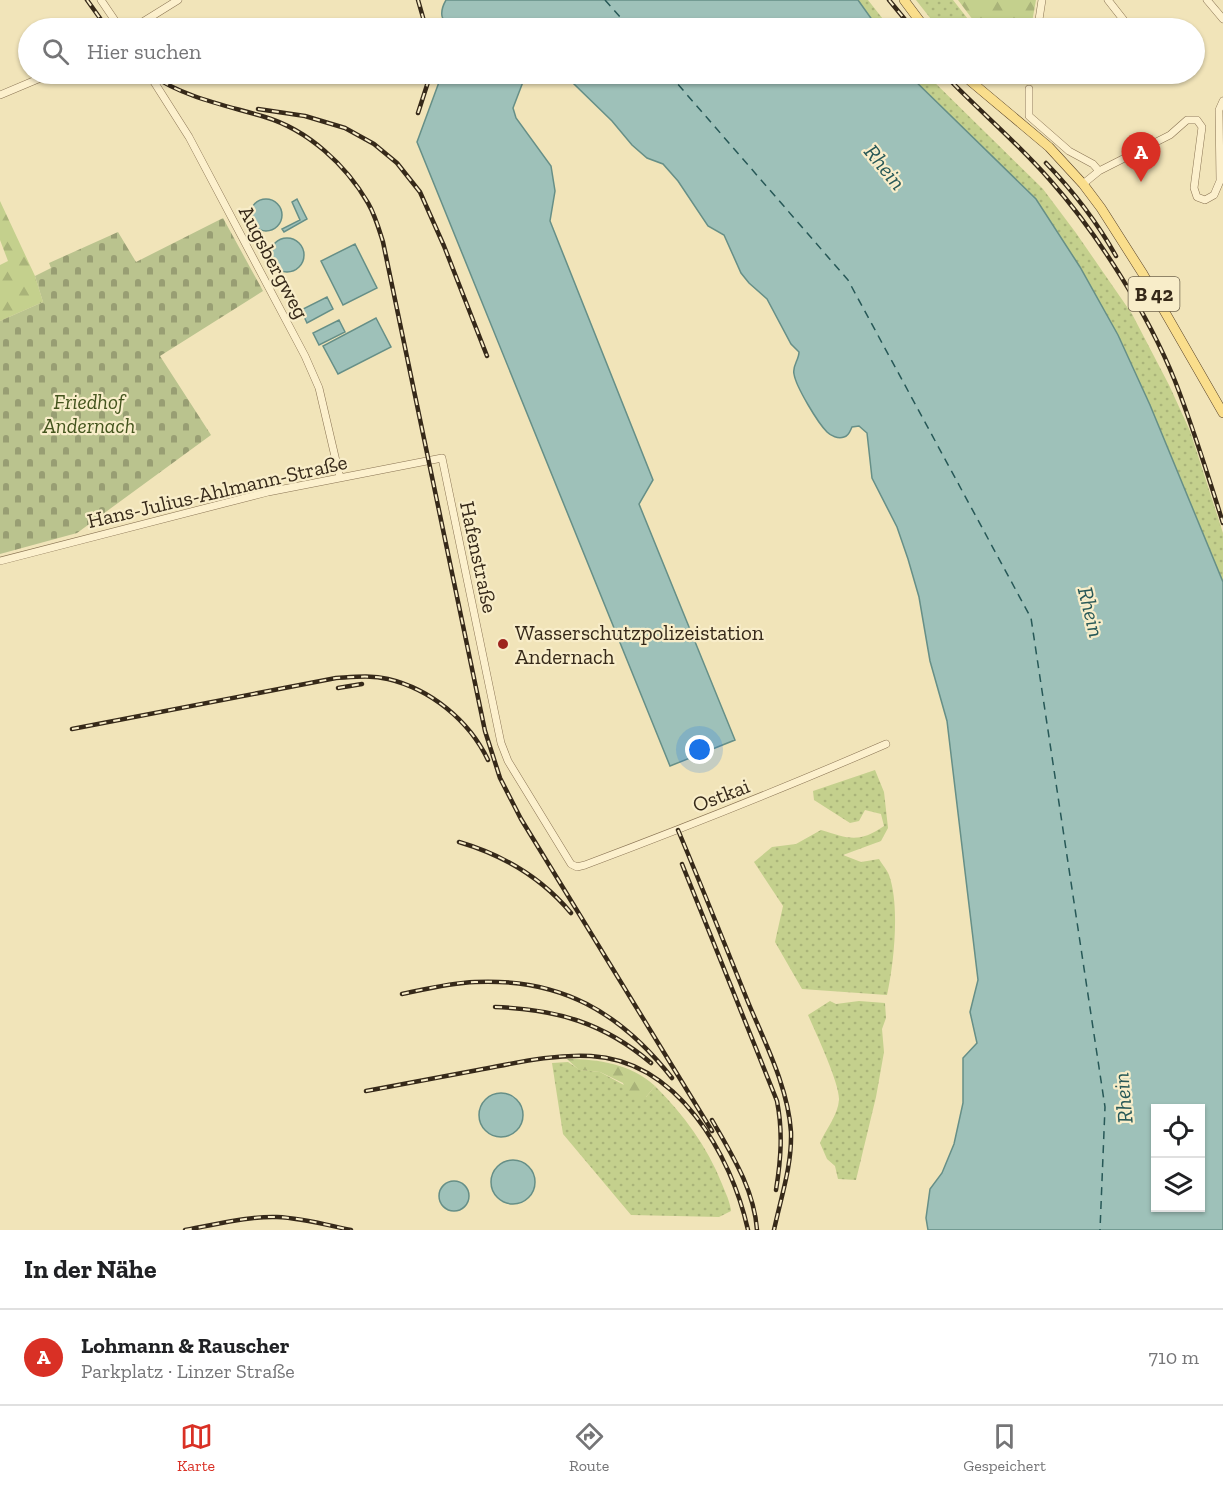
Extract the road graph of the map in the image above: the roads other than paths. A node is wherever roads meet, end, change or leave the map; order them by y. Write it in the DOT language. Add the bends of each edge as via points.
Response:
graph roads {
  1 [pos="101,0"];
  2 [pos="178,0"];
  3 [pos="904,0"];
  4 [pos="1042,0"];
  5 [pos="1108,0"];
  6 [pos="1207,0"];
  7 [pos="113,18"];
  8 [pos="149,18"];
  9 [pos="918,18"];
  10 [pos="1039,18"];
  11 [pos="1122,18"];
  12 [pos="1223,19"];
  13 [pos="26,84"];
  14 [pos="155,84"];
  15 [pos="974,84"];
  16 [pos="1029,90"];
  17 [pos="0,95"];
  18 [pos="1223,101"];
  19 [pos="1099,171"];
  20 [pos="1083,184"];
  21 [pos="1223,413"];
  22 [pos="442,458"];
  23 [pos="340,478"];
  24 [pos="0,561"];
  25 [pos="886,744"];
  26 [pos="567,860"];
  1 -- 7 [label="street"];
  2 -- 8 [label="street"];
  3 -- 9 [label="main road"];
  4 -- 10 [label="street"];
  5 -- 11 [label="street"];
  6 -- 12 [label="street"];
  13 -- 17 [label="street"];
  14 -- 23 [label="street, Augsbergweg" via="189,137 320,388"];
  15 -- 20 [label="main road, B 42" via="1056,153"];
  16 -- 19 [label="street" via="1029,116"];
  18 -- 19 [label="street" via="1219,110 1220,181 1214,195 1205,200 1197,197 1194,189 1202,127 1197,120 1187,120 1170,135"];
  19 -- 20 [label="street"];
  20 -- 21 [label="main road, B 42" via="1137,264"];
  22 -- 23 [label="street, Hans-Julius-Ahlmann-Straße"];
  22 -- 26 [label="street, Hafenstraße" via="501,742 508,761"];
  23 -- 24 [label="street, Hans-Julius-Ahlmann-Straße" via="202,508"];
  25 -- 26 [label="street, Ostkai" via="585,865 577,867"];
}
